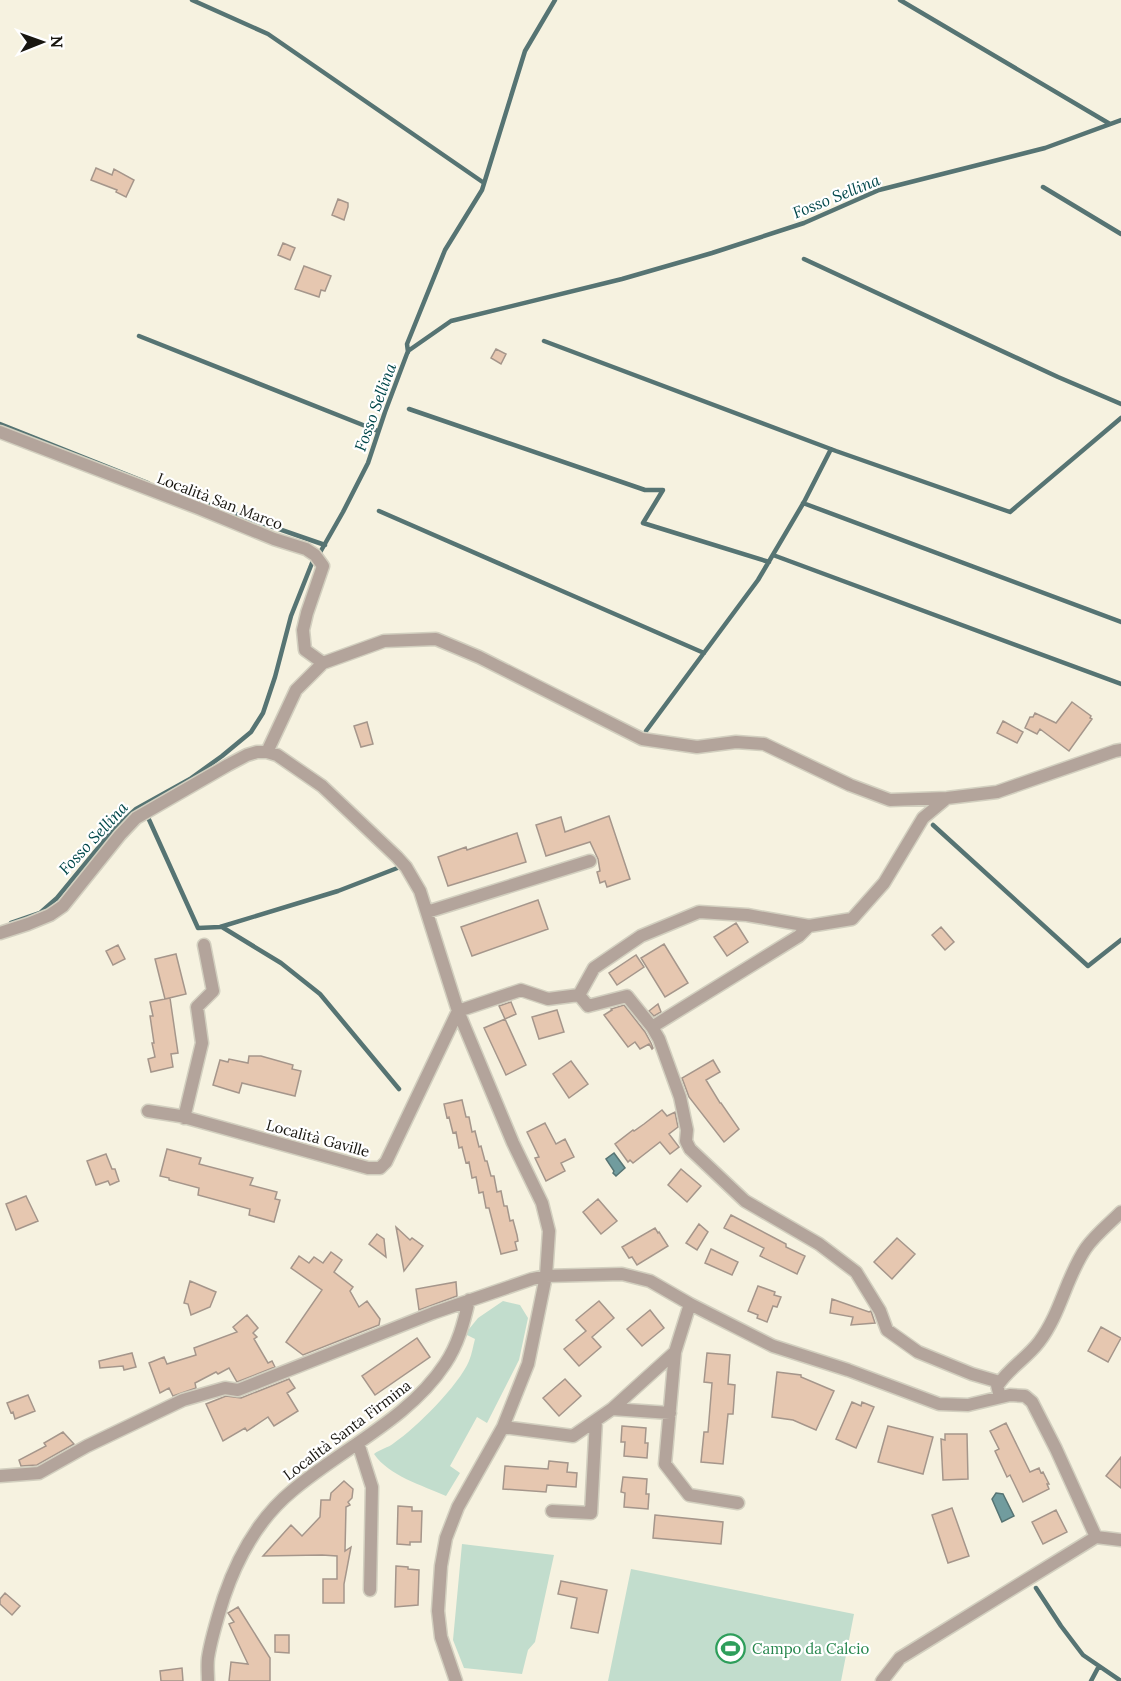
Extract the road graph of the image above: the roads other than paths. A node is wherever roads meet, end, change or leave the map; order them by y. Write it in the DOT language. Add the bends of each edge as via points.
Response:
graph roads {
  1 [pos="0,432"];
  2 [pos="323,663"];
  3 [pos="1118,750"];
  4 [pos="267,752"];
  5 [pos="947,798"];
  6 [pos="590,861"];
  7 [pos="427,912"];
  8 [pos="809,926"];
  9 [pos="0,933"];
  10 [pos="204,945"];
  11 [pos="579,995"];
  12 [pos="458,1011"];
  13 [pos="652,1027"];
  14 [pos="148,1111"];
  15 [pos="184,1118"];
  16 [pos="1121,1212"];
  17 [pos="546,1276"];
  18 [pos="469,1300"];
  19 [pos="690,1304"];
  20 [pos="675,1352"];
  21 [pos="999,1391"];
  22 [pos="612,1409"];
  23 [pos="670,1413"];
  24 [pos="596,1420"];
  25 [pos="503,1427"];
  26 [pos="358,1443"];
  27 [pos="0,1476"];
  28 [pos="738,1503"];
  29 [pos="552,1511"];
  30 [pos="1096,1537"];
  31 [pos="1121,1540"];
  32 [pos="370,1590"];
  33 [pos="208,1681"];
  34 [pos="456,1681"];
  35 [pos="882,1681"];
  1 -- 2 [label="street, Località San Marco" via="315,555 323,566 303,630 305,650"];
  2 -- 4 [label="street" via="296,690"];
  2 -- 5 [label="street" via="384,641 436,639 642,739 697,747 736,742 764,744 890,800"];
  3 -- 5 [label="street" via="997,792"];
  4 -- 7 [label="street" via="322,786 392,852 420,891"];
  4 -- 9 [label="street" via="247,755 136,818 63,906 50,915"];
  5 -- 8 [label="street" via="923,818 884,883 852,919"];
  6 -- 7 [label="street"];
  7 -- 12 [label="street"];
  8 -- 11 [label="street" via="747,915 699,912 641,936 594,968"];
  8 -- 13 [label="street"];
  10 -- 15 [label="street" via="213,991 197,1007 202,1043"];
  11 -- 12 [label="street" via="548,999 521,990"];
  11 -- 13 [label="street" via="588,1006 627,996"];
  12 -- 15 [label="street, Località Gaville" via="380,1168"];
  12 -- 17 [label="street" via="542,1203 549,1231"];
  13 -- 21 [label="street" via="680,1097 690,1149 745,1202 819,1244 856,1272 887,1330 918,1352 996,1381"];
  14 -- 15 [label="street, Località Gaville"];
  16 -- 21 [label="street" via="1086,1248 1058,1312 1038,1343 1005,1375"];
  17 -- 18 [label="street"];
  17 -- 19 [label="street" via="622,1274 650,1281"];
  17 -- 25 [label="street" via="528,1364"];
  18 -- 26 [label="street, Località Santa Firmina" via="462,1328 446,1363 421,1394"];
  18 -- 27 [label="street" via="238,1390 225,1388 183,1400 39,1473"];
  19 -- 20 [label="street"];
  19 -- 21 [label="street" via="773,1346 939,1404 968,1405"];
  20 -- 22 [label="street"];
  20 -- 23 [label="street"];
  21 -- 30 [label="street" via="1025,1396 1032,1402"];
  22 -- 23 [label="street"];
  22 -- 24 [label="street"];
  23 -- 28 [label="street" via="665,1464 689,1495"];
  24 -- 25 [label="street" via="573,1436"];
  24 -- 29 [label="street" via="591,1513"];
  25 -- 34 [label="street" via="458,1507 446,1538 438,1611 441,1637"];
  26 -- 32 [label="street" via="372,1487"];
  26 -- 33 [label="street, Località Santa Firmina" via="290,1492 242,1551 220,1610 207,1660"];
  30 -- 31 [label="street"];
  30 -- 35 [label="street" via="900,1658"];
}
